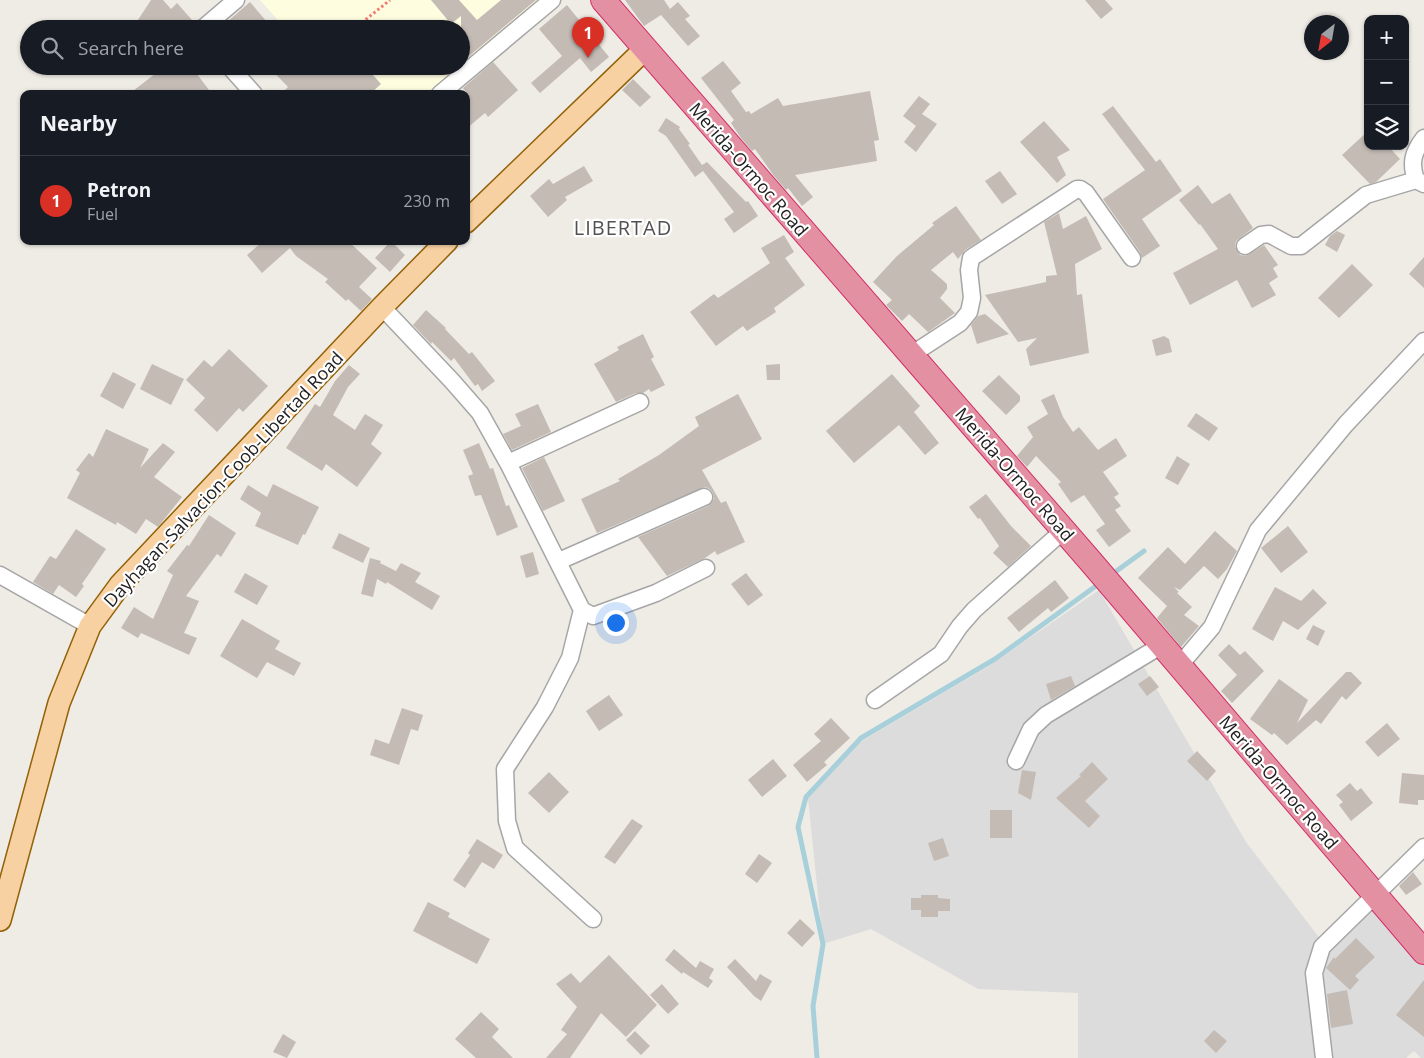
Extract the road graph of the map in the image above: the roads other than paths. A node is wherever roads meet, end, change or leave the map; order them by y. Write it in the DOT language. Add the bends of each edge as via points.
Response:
graph roads {
  1 [pos="236,0"];
  2 [pos="552,0"];
  3 [pos="603,0"];
  4 [pos="213,20"];
  5 [pos="645,49"];
  6 [pos="470,69"];
  7 [pos="237,75"];
  8 [pos="463,75"];
  9 [pos="250,90"];
  10 [pos="445,90"];
  11 [pos="1424,138"];
  12 [pos="1420,182"];
  13 [pos="470,218"];
  14 [pos="443,245"];
  15 [pos="1245,246"];
  16 [pos="1132,258"];
  17 [pos="382,308"];
  18 [pos="1424,341"];
  19 [pos="911,355"];
  20 [pos="640,402"];
  21 [pos="508,463"];
  22 [pos="704,498"];
  23 [pos="1064,530"];
  24 [pos="559,561"];
  25 [pos="706,568"];
  26 [pos="0,575"];
  27 [pos="582,610"];
  28 [pos="90,626"];
  29 [pos="1162,645"];
  30 [pos="1179,666"];
  31 [pos="875,700"];
  32 [pos="1016,761"];
  33 [pos="1424,847"];
  34 [pos="1376,895"];
  35 [pos="0,920"];
  36 [pos="593,920"];
  37 [pos="1424,952"];
  38 [pos="1324,1058"];
  1 -- 4 [label="street"];
  2 -- 6 [label="street"];
  3 -- 5 [label="highway, Merida-Ormoc Road"];
  5 -- 13 [label="main road"];
  5 -- 19 [label="highway, Merida-Ormoc Road"];
  7 -- 9 [label="street"];
  8 -- 10 [label="street"];
  11 -- 12 [label="street" via="1416,147 1412,168"];
  12 -- 15 [label="street" via="1366,195 1301,246 1291,246 1269,234 1261,235"];
  14 -- 17 [label="main road, Dayhagan-Salvacion-Coob-Libertad Road"];
  16 -- 19 [label="street" via="1086,193 1077,189 971,258 969,312 960,323"];
  17 -- 21 [label="street" via="480,413"];
  17 -- 28 [label="main road, Dayhagan-Salvacion-Coob-Libertad Road" via="120,585"];
  18 -- 30 [label="street" via="1346,424 1258,530 1212,627"];
  19 -- 23 [label="highway, Merida-Ormoc Road"];
  20 -- 21 [label="street"];
  21 -- 24 [label="street"];
  22 -- 24 [label="street"];
  23 -- 29 [label="highway, Merida-Ormoc Road"];
  23 -- 31 [label="street" via="974,610 941,654"];
  24 -- 27 [label="street"];
  25 -- 27 [label="street" via="656,593 593,616"];
  26 -- 28 [label="street"];
  27 -- 36 [label="street" via="570,658 545,707 505,769 507,821 515,848"];
  28 -- 35 [label="main road, Dayhagan-Salvacion-Coob-Libertad Road" via="59,703"];
  29 -- 30 [label="highway, Merida-Ormoc Road"];
  29 -- 32 [label="street" via="1046,715 1031,729"];
  30 -- 34 [label="highway, Merida-Ormoc Road"];
  33 -- 34 [label="street"];
  34 -- 37 [label="highway, Merida-Ormoc Road"];
  34 -- 38 [label="street" via="1322,947 1314,973"];
}
